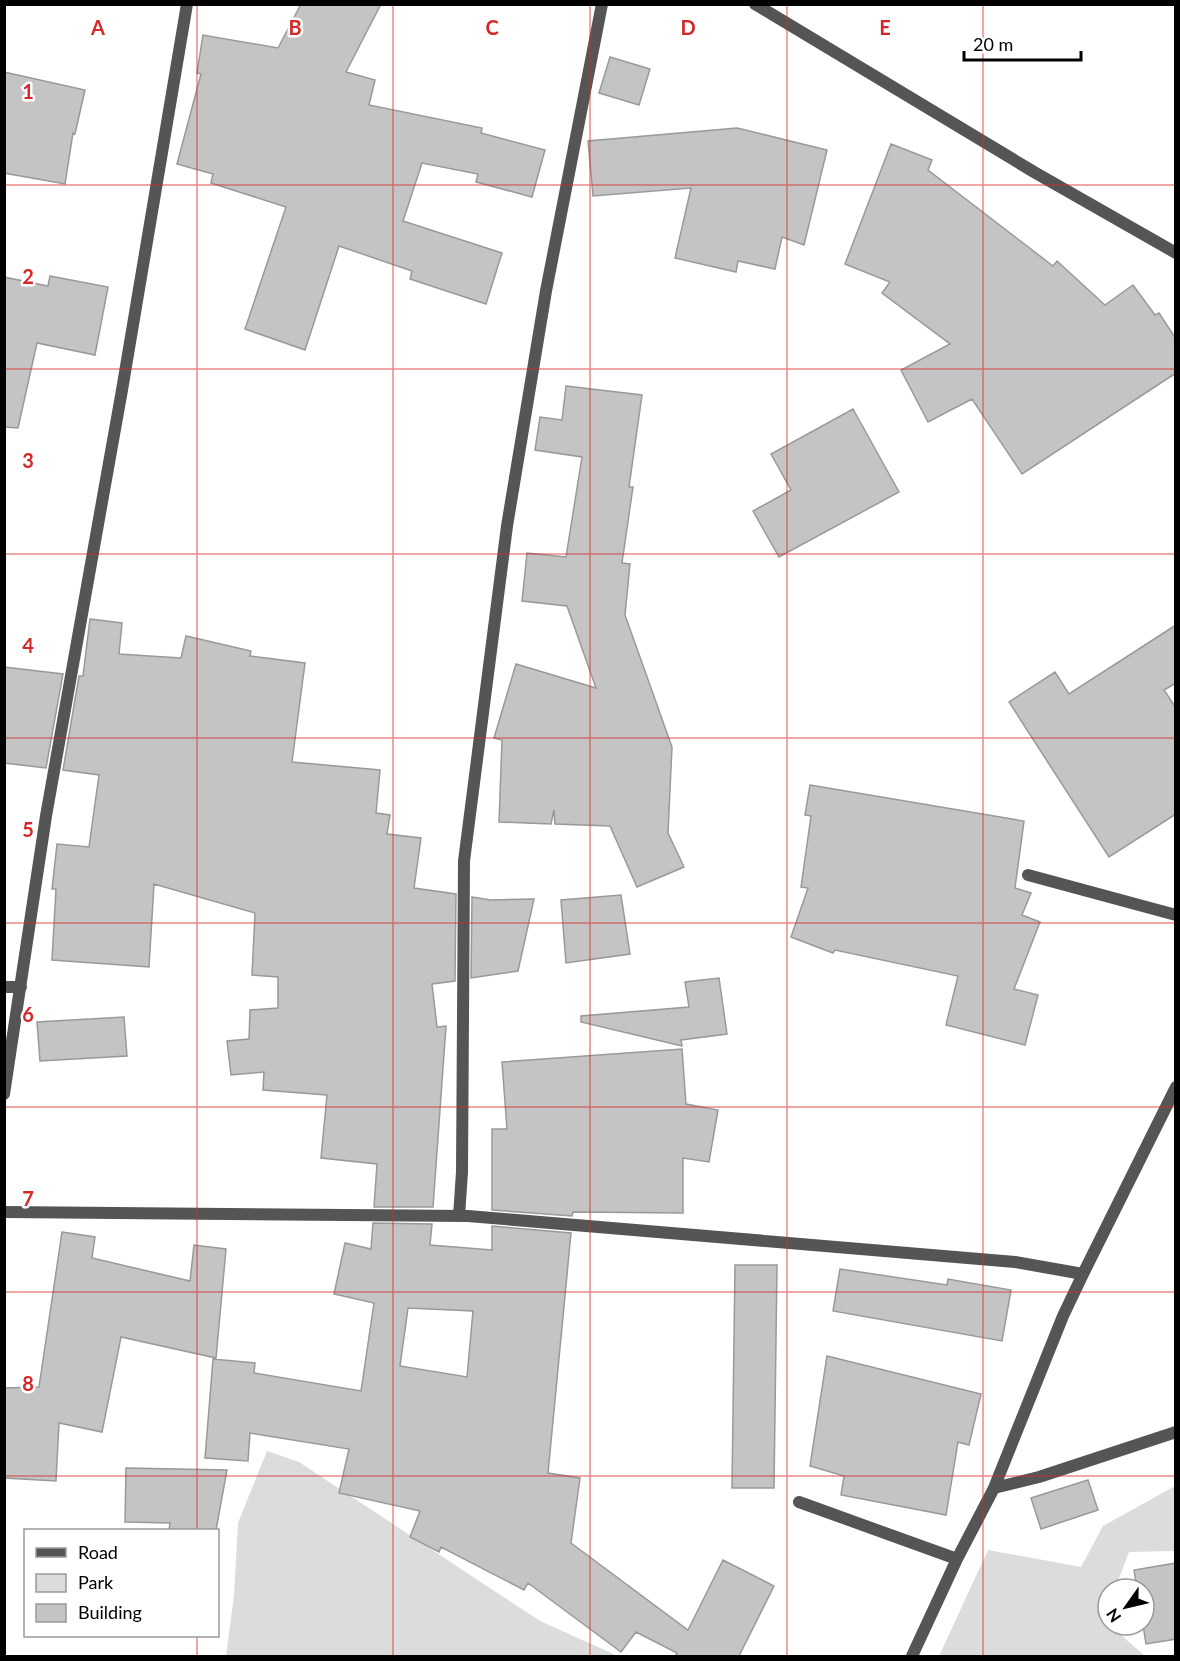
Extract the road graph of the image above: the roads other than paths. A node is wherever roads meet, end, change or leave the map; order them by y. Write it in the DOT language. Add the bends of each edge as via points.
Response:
graph roads {
  1 [pos="187,4"];
  2 [pos="602,4"];
  3 [pos="755,4"];
  4 [pos="1176,253"];
  5 [pos="1028,875"];
  6 [pos="1176,915"];
  7 [pos="4,987"];
  8 [pos="21,987"];
  9 [pos="1176,1087"];
  10 [pos="4,1094"];
  11 [pos="4,1212"];
  12 [pos="459,1216"];
  13 [pos="1083,1274"];
  14 [pos="1176,1432"];
  15 [pos="994,1488"];
  16 [pos="799,1502"];
  17 [pos="957,1559"];
  18 [pos="912,1656"];
  1 -- 8 [label="street" via="46,816"];
  2 -- 12 [label="street" via="546,291 509,514 464,861"];
  3 -- 4 [label="street"];
  5 -- 6 [label="street"];
  7 -- 8 [label="street"];
  8 -- 10 [label="street"];
  9 -- 13 [label="street"];
  11 -- 12 [label="street"];
  12 -- 13 [label="street" via="1016,1262"];
  13 -- 15 [label="street"];
  14 -- 15 [label="street"];
  15 -- 17 [label="street"];
  16 -- 17 [label="street"];
  17 -- 18 [label="street"];
}
